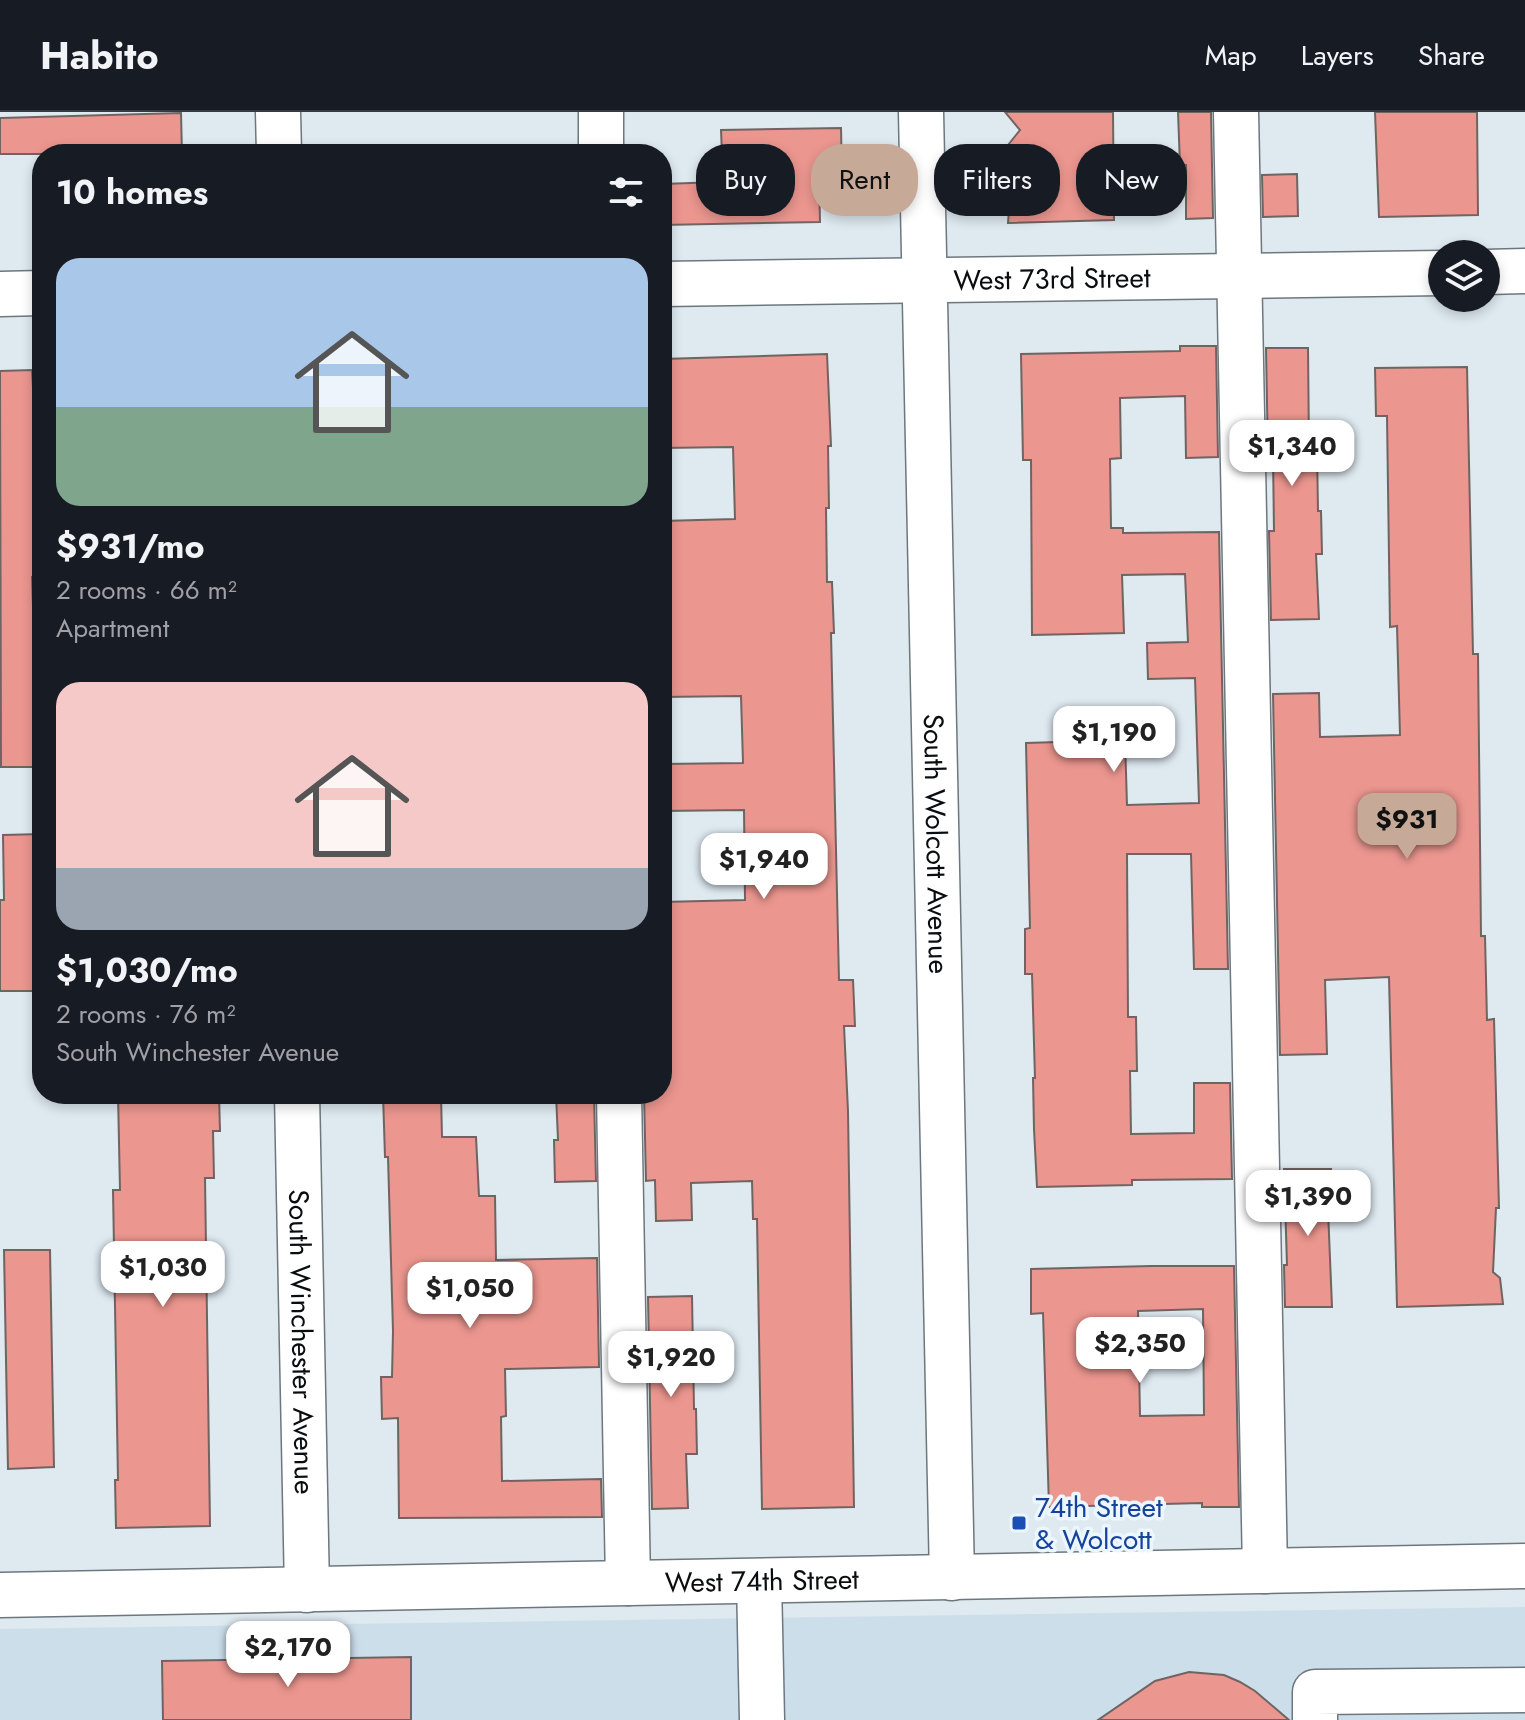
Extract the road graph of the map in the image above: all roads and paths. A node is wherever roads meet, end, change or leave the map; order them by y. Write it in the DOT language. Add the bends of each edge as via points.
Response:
graph roads {
  1 [pos="278,112"];
  2 [pos="601,112"];
  3 [pos="921,112"];
  4 [pos="1236,112"];
  5 [pos="279,144"];
  6 [pos="601,144"];
  7 [pos="1525,271"];
  8 [pos="1500,272"];
  9 [pos="1428,273"];
  10 [pos="1239,275"];
  11 [pos="924,280"];
  12 [pos="672,284"];
  13 [pos="32,293"];
  14 [pos="0,294"];
  15 [pos="297,1104"];
  16 [pos="619,1104"];
  17 [pos="1525,1566"];
  18 [pos="1265,1571"];
  19 [pos="952,1578"];
  20 [pos="759,1581"];
  21 [pos="628,1583"];
  22 [pos="307,1590"];
  23 [pos="0,1595"];
  24 [pos="1525,1690"];
  25 [pos="762,1720"];
  26 [pos="1315,1720"];
  1 -- 5 [label="street"];
  2 -- 6 [label="street"];
  3 -- 11 [label="street, South Wolcott Avenue"];
  4 -- 10 [label="street"];
  7 -- 8 [label="street"];
  9 -- 10 [label="street, West 73rd Street"];
  10 -- 11 [label="street, West 73rd Street"];
  10 -- 18 [label="street"];
  11 -- 12 [label="street, West 73rd Street"];
  11 -- 19 [label="street, South Wolcott Avenue"];
  13 -- 14 [label="street"];
  15 -- 22 [label="street, South Winchester Avenue"];
  16 -- 21 [label="street"];
  17 -- 18 [label="street, West 74th Street"];
  18 -- 19 [label="street, West 74th Street"];
  19 -- 20 [label="street, West 74th Street"];
  20 -- 21 [label="street, West 74th Street"];
  20 -- 25 [label="street"];
  21 -- 22 [label="street, West 74th Street"];
  22 -- 23 [label="street, West 74th Street"];
  24 -- 26 [label="street" via="1315,1692"];
}
